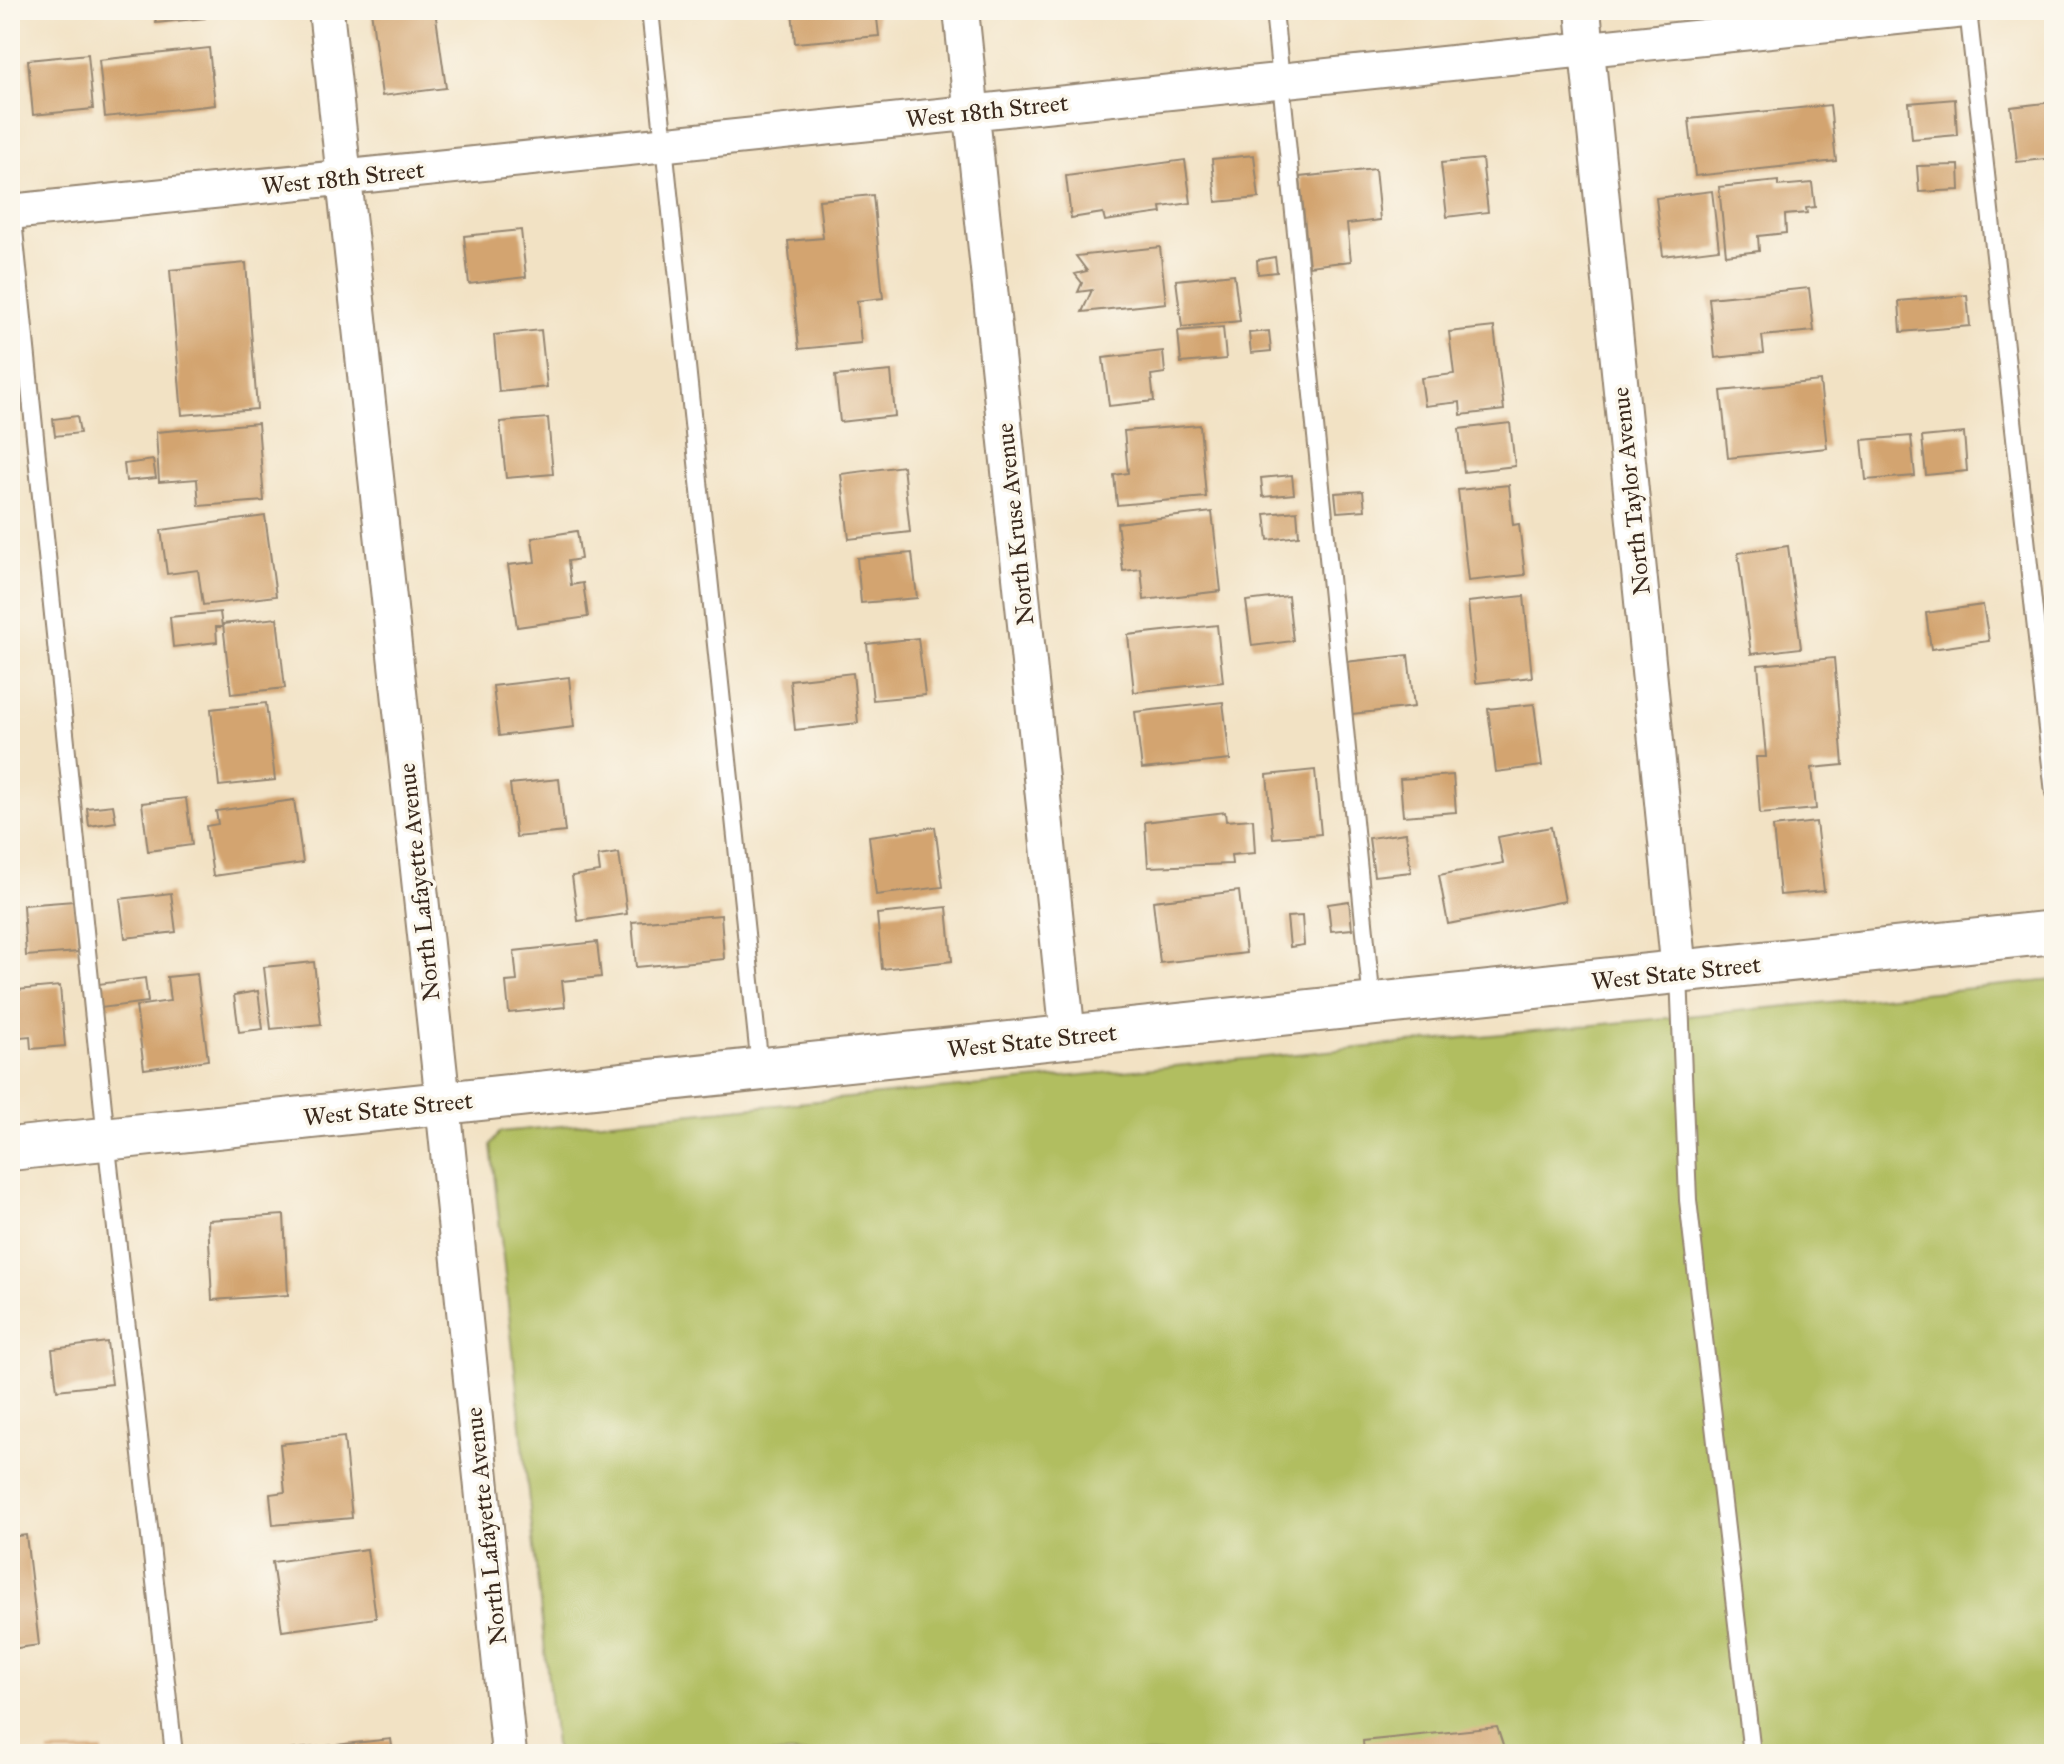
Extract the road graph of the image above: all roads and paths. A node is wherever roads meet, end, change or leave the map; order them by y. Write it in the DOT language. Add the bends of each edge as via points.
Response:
graph roads {
  1 [pos="326,10"];
  2 [pos="650,10"];
  3 [pos="961,10"];
  4 [pos="1274,10"];
  5 [pos="1583,10"];
  6 [pos="1966,10"];
  7 [pos="1587,49"];
  8 [pos="1282,81"];
  9 [pos="972,113"];
  10 [pos="664,145"];
  11 [pos="343,178"];
  12 [pos="11,205"];
  13 [pos="2054,793"];
  14 [pos="2054,932"];
  15 [pos="1679,972"];
  16 [pos="1373,1005"];
  17 [pos="1068,1037"];
  18 [pos="760,1070"];
  19 [pos="443,1103"];
  20 [pos="106,1138"];
  21 [pos="10,1149"];
  22 [pos="174,1754"];
  23 [pos="509,1754"];
  24 [pos="1752,1754"];
  1 -- 11 [label="street, North Lafayette Avenue"];
  2 -- 10 [label="lane"];
  3 -- 9 [label="street, North Kruse Avenue"];
  4 -- 8 [label="lane"];
  5 -- 7 [label="street, North Taylor Avenue"];
  6 -- 7 [label="street, West 18th Street"];
  6 -- 13 [label="lane"];
  7 -- 8 [label="street, West 18th Street"];
  7 -- 15 [label="street, North Taylor Avenue"];
  8 -- 9 [label="street, West 18th Street"];
  8 -- 16 [label="lane"];
  9 -- 10 [label="street, West 18th Street"];
  9 -- 17 [label="street, North Kruse Avenue"];
  10 -- 11 [label="street, West 18th Street"];
  10 -- 18 [label="lane"];
  11 -- 12 [label="street, West 18th Street"];
  11 -- 19 [label="street, North Lafayette Avenue"];
  12 -- 20 [label="lane"];
  14 -- 15 [label="street, West State Street"];
  15 -- 16 [label="street, West State Street"];
  15 -- 24 [label="lane" via="1688,1200"];
  16 -- 17 [label="street, West State Street"];
  17 -- 18 [label="street, West State Street"];
  18 -- 19 [label="street, West State Street"];
  19 -- 20 [label="street, West State Street"];
  19 -- 23 [label="street, North Lafayette Avenue"];
  20 -- 21 [label="street, West State Street"];
  20 -- 22 [label="lane"];
}
